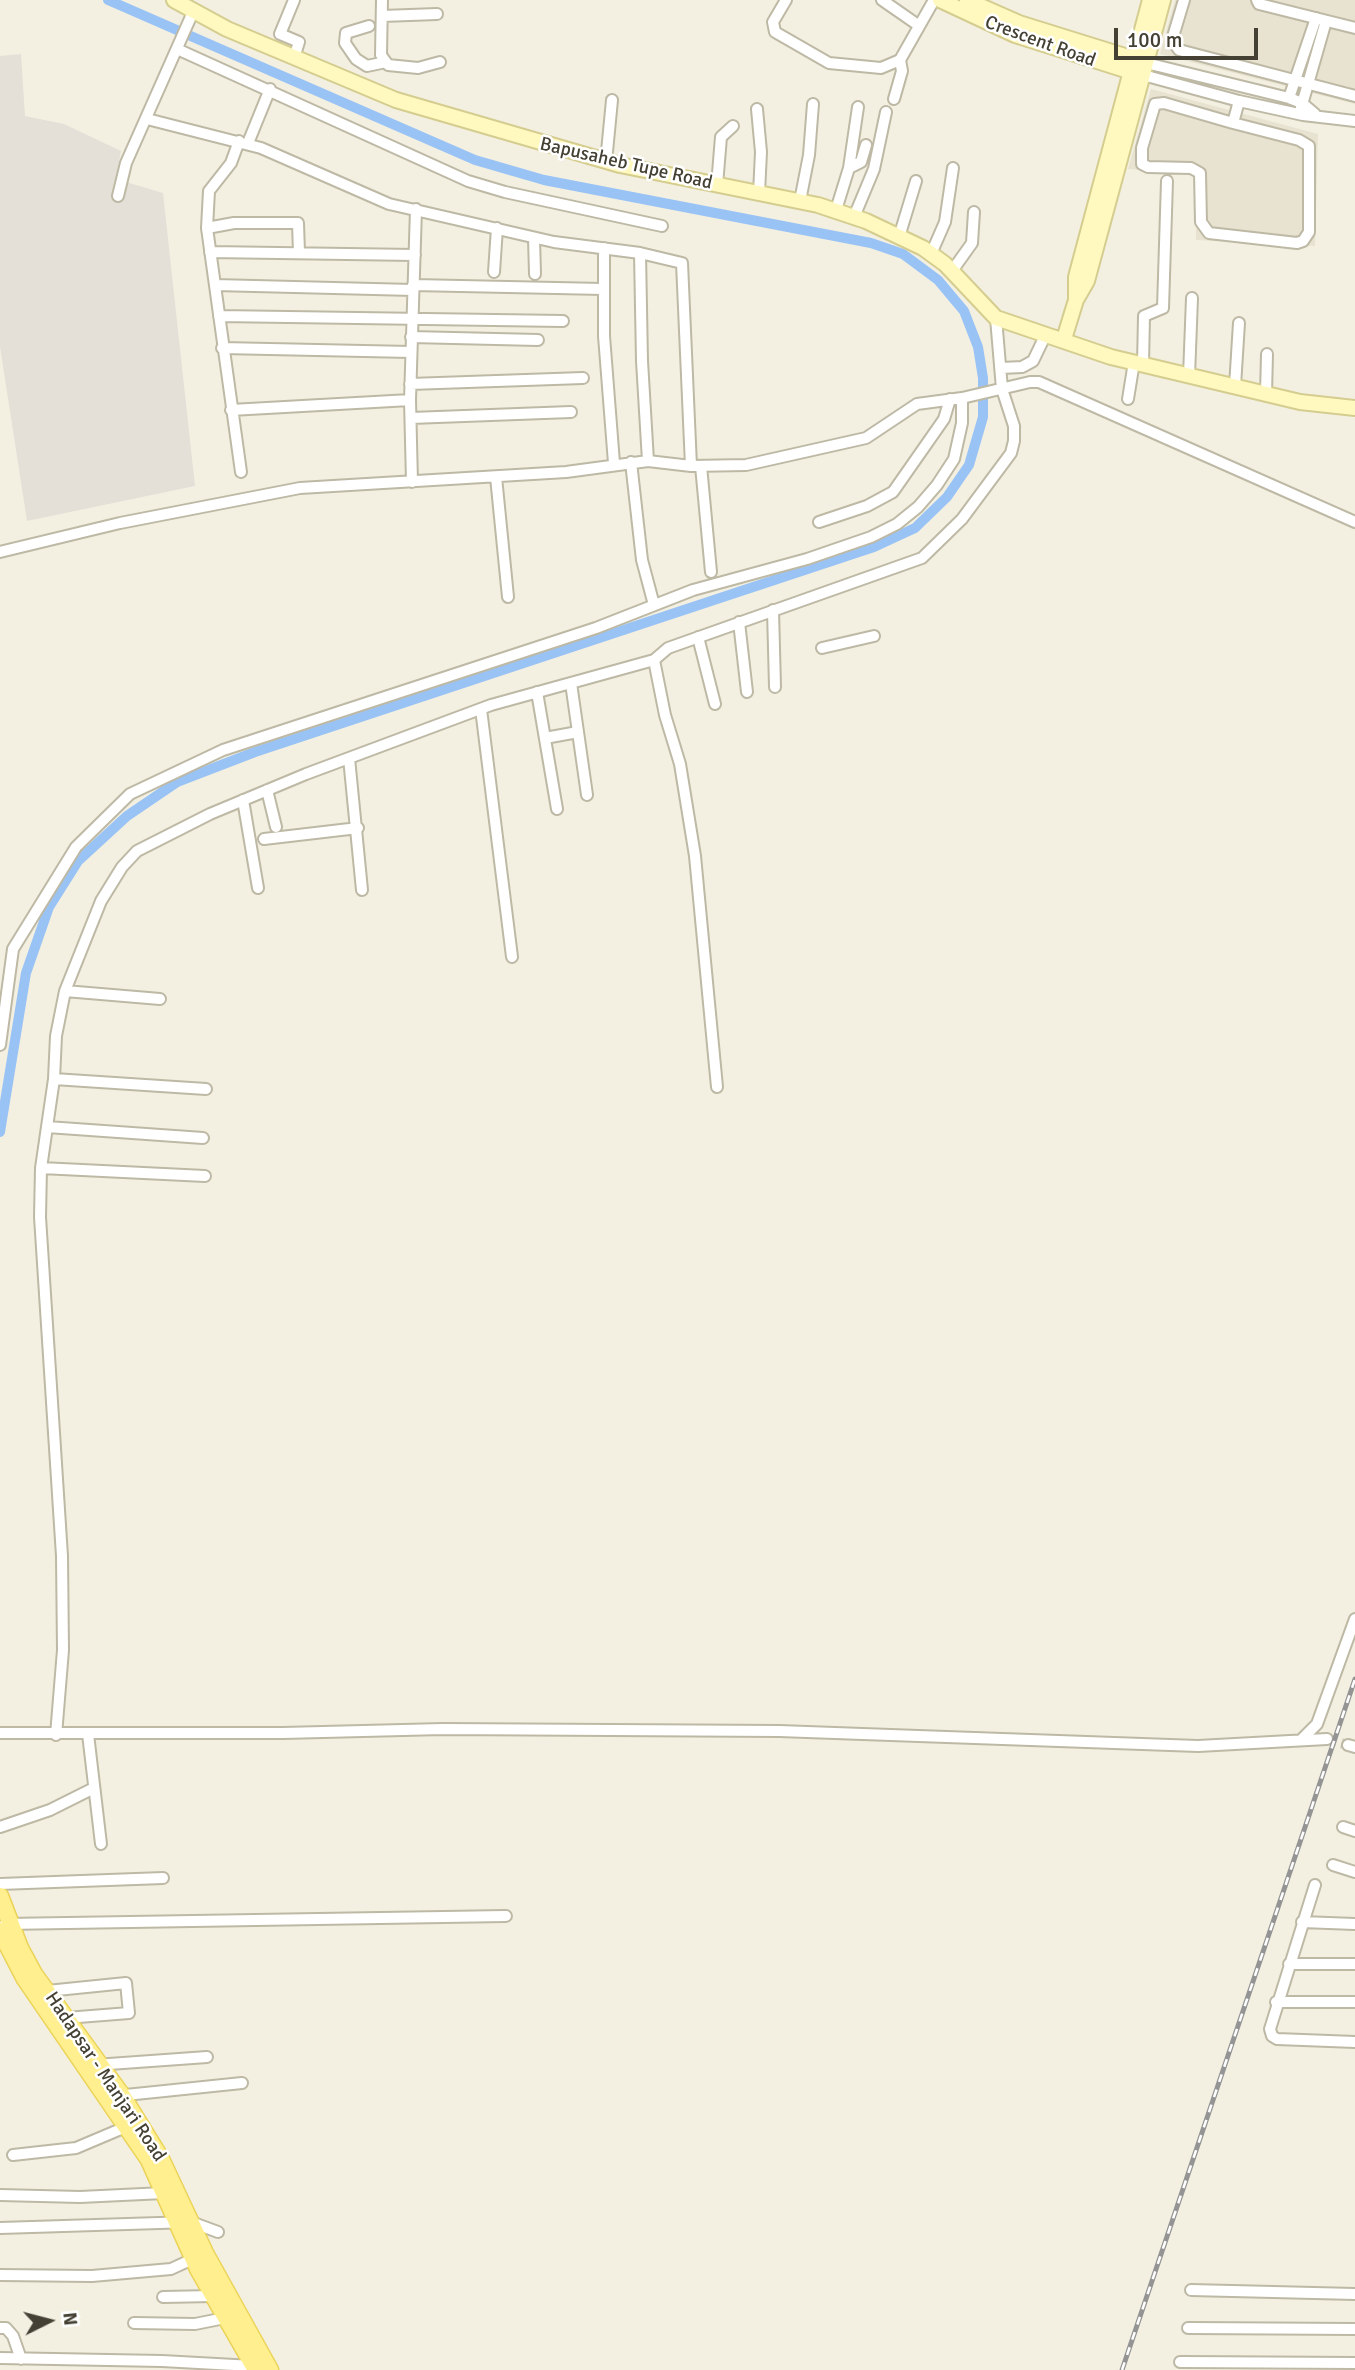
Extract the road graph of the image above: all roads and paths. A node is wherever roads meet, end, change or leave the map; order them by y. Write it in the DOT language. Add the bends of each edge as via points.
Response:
graph roads {
  1 [pos="174,0"];
  2 [pos="294,0"];
  3 [pos="382,0"];
  4 [pos="392,0"];
  5 [pos="786,0"];
  6 [pos="882,0"];
  7 [pos="934,0"];
  8 [pos="940,0"];
  9 [pos="967,0"];
  10 [pos="1150,0"];
  11 [pos="1163,0"];
  12 [pos="1184,0"];
  13 [pos="1257,0"];
  14 [pos="437,13"];
  15 [pos="192,14"];
  16 [pos="382,16"];
  17 [pos="1321,20"];
  18 [pos="918,24"];
  19 [pos="369,26"];
  20 [pos="1355,28"];
  21 [pos="179,45"];
  22 [pos="294,58"];
  23 [pos="900,60"];
  24 [pos="386,62"];
  25 [pos="440,62"];
  26 [pos="1138,68"];
  27 [pos="1303,81"];
  28 [pos="270,89"];
  29 [pos="1355,96"];
  30 [pos="1289,98"];
  31 [pos="894,99"];
  32 [pos="612,100"];
  33 [pos="1239,101"];
  34 [pos="813,104"];
  35 [pos="858,107"];
  36 [pos="1301,108"];
  37 [pos="757,109"];
  38 [pos="886,112"];
  39 [pos="147,119"];
  40 [pos="1355,121"];
  41 [pos="1233,123"];
  42 [pos="733,126"];
  43 [pos="243,142"];
  44 [pos="866,145"];
  45 [pos="606,162"];
  46 [pos="953,168"];
  47 [pos="849,169"];
  48 [pos="916,181"];
  49 [pos="1167,181"];
  50 [pos="717,184"];
  51 [pos="759,193"];
  52 [pos="118,196"];
  53 [pos="800,201"];
  54 [pos="416,209"];
  55 [pos="836,210"];
  56 [pos="974,212"];
  57 [pos="854,216"];
  58 [pos="662,226"];
  59 [pos="207,228"];
  60 [pos="497,228"];
  61 [pos="534,237"];
  62 [pos="899,237"];
  63 [pos="604,248"];
  64 [pos="210,252"];
  65 [pos="299,253"];
  66 [pos="640,253"];
  67 [pos="931,254"];
  68 [pos="415,255"];
  69 [pos="952,271"];
  70 [pos="494,272"];
  71 [pos="535,274"];
  72 [pos="215,285"];
  73 [pos="413,288"];
  74 [pos="603,289"];
  75 [pos="1192,298"];
  76 [pos="219,316"];
  77 [pos="412,318"];
  78 [pos="996,318"];
  79 [pos="563,321"];
  80 [pos="1239,323"];
  81 [pos="1046,334"];
  82 [pos="411,337"];
  83 [pos="1064,339"];
  84 [pos="538,340"];
  85 [pos="222,348"];
  86 [pos="411,352"];
  87 [pos="1267,354"];
  88 [pos="1138,363"];
  89 [pos="1001,368"];
  90 [pos="1189,376"];
  91 [pos="583,378"];
  92 [pos="410,384"];
  93 [pos="1235,387"];
  94 [pos="1002,388"];
  95 [pos="1266,394"];
  96 [pos="962,398"];
  97 [pos="950,399"];
  98 [pos="1128,399"];
  99 [pos="410,400"];
  100 [pos="1355,408"];
  101 [pos="230,410"];
  102 [pos="571,412"];
  103 [pos="411,418"];
  104 [pos="649,461"];
  105 [pos="631,462"];
  106 [pos="614,463"];
  107 [pos="696,466"];
  108 [pos="241,471"];
  109 [pos="496,477"];
  110 [pos="412,481"];
  111 [pos="818,522"];
  112 [pos="1355,522"];
  113 [pos="0,552"];
  114 [pos="711,572"];
  115 [pos="508,597"];
  116 [pos="654,605"];
  117 [pos="773,610"];
  118 [pos="739,622"];
  119 [pos="698,636"];
  120 [pos="874,636"];
  121 [pos="822,648"];
  122 [pos="654,660"];
  123 [pos="572,683"];
  124 [pos="775,687"];
  125 [pos="537,692"];
  126 [pos="747,692"];
  127 [pos="715,704"];
  128 [pos="481,709"];
  129 [pos="578,732"];
  130 [pos="545,738"];
  131 [pos="349,758"];
  132 [pos="267,790"];
  133 [pos="587,795"];
  134 [pos="243,800"];
  135 [pos="557,809"];
  136 [pos="275,827"];
  137 [pos="358,828"];
  138 [pos="264,839"];
  139 [pos="258,888"];
  140 [pos="362,890"];
  141 [pos="512,957"];
  142 [pos="65,991"];
  143 [pos="160,999"];
  144 [pos="0,1045"];
  145 [pos="54,1079"];
  146 [pos="717,1087"];
  147 [pos="205,1089"];
  148 [pos="47,1127"];
  149 [pos="203,1138"];
  150 [pos="41,1167"];
  151 [pos="205,1176"];
  152 [pos="1355,1619"];
  153 [pos="0,1733"];
  154 [pos="88,1734"];
  155 [pos="56,1735"];
  156 [pos="1302,1739"];
  157 [pos="1327,1739"];
  158 [pos="94,1788"];
  159 [pos="0,1827"];
  160 [pos="1343,1827"];
  161 [pos="1355,1831"];
  162 [pos="101,1843"];
  163 [pos="1333,1865"];
  164 [pos="1355,1872"];
  165 [pos="163,1878"];
  166 [pos="0,1884"];
  167 [pos="1315,1885"];
  168 [pos="0,1896"];
  169 [pos="506,1916"];
  170 [pos="1302,1922"];
  171 [pos="1355,1924"];
  172 [pos="3,1926"];
  173 [pos="1289,1964"];
  174 [pos="1355,1964"];
  175 [pos="47,1991"];
  176 [pos="1276,2002"];
  177 [pos="1355,2002"];
  178 [pos="66,2018"];
  179 [pos="1355,2042"];
  180 [pos="207,2057"];
  181 [pos="92,2065"];
  182 [pos="242,2083"];
  183 [pos="115,2096"];
  184 [pos="128,2126"];
  185 [pos="13,2155"];
  186 [pos="164,2193"];
  187 [pos="0,2195"];
  188 [pos="185,2222"];
  189 [pos="0,2228"];
  190 [pos="218,2232"];
  191 [pos="199,2256"];
  192 [pos="0,2275"];
  193 [pos="1191,2290"];
  194 [pos="1355,2294"];
  195 [pos="213,2296"];
  196 [pos="163,2297"];
  197 [pos="225,2318"];
  198 [pos="134,2323"];
  199 [pos="0,2328"];
  200 [pos="1188,2328"];
  201 [pos="1355,2329"];
  202 [pos="0,2358"];
  203 [pos="21,2358"];
  204 [pos="1180,2362"];
  205 [pos="1355,2363"];
  206 [pos="255,2368"];
  207 [pos="270,2370"];
  1 -- 15 [label="street, Bapusaheb Tupe Road"];
  2 -- 22 [label="street" via="280,34 299,41"];
  3 -- 4 [label="street"];
  3 -- 16 [label="street"];
  5 -- 23 [label="street" via="773,22 775,32 830,63 881,68"];
  6 -- 18 [label="street"];
  7 -- 18 [label="street"];
  8 -- 26 [label="street, Crescent Road" via="1015,35"];
  9 -- 26 [label="street, Crescent Road"];
  10 -- 26 [label="street"];
  11 -- 26 [label="street"];
  12 -- 27 [label="street" via="1172,40 1179,50"];
  13 -- 17 [label="street"];
  14 -- 16 [label="street"];
  15 -- 21 [label="street"];
  15 -- 22 [label="street, Bapusaheb Tupe Road"];
  16 -- 24 [label="street" via="381,55"];
  17 -- 20 [label="street"];
  17 -- 27 [label="street"];
  18 -- 23 [label="street"];
  19 -- 24 [label="street" via="346,33 345,43 356,59 368,66"];
  21 -- 28 [label="street"];
  21 -- 39 [label="street"];
  22 -- 45 [label="street, Bapusaheb Tupe Road" via="396,100"];
  23 -- 31 [label="street" via="902,71"];
  24 -- 25 [label="street" via="397,68 418,68"];
  26 -- 30 [label="street"];
  26 -- 33 [label="street"];
  26 -- 83 [label="street" via="1100,210 1087,281"];
  27 -- 29 [label="street"];
  27 -- 30 [label="street"];
  27 -- 36 [label="street"];
  28 -- 43 [label="street"];
  28 -- 58 [label="street" via="468,181"];
  30 -- 36 [label="street"];
  32 -- 45 [label="street"];
  33 -- 36 [label="street"];
  33 -- 41 [label="street"];
  34 -- 53 [label="street"];
  35 -- 47 [label="street"];
  36 -- 40 [label="street"];
  37 -- 51 [label="street"];
  38 -- 57 [label="street" via="874,169"];
  39 -- 43 [label="street"];
  39 -- 52 [label="street" via="126,163"];
  41 -- 41 [label="street" via="1159,102 1149,121 1142,164 1191,168 1200,173 1201,222 1209,233 1303,241 1309,232 1309,146"];
  42 -- 50 [label="street" via="721,137"];
  43 -- 54 [label="street" via="370,196"];
  43 -- 59 [label="street" via="209,191"];
  44 -- 47 [label="street" via="862,162"];
  45 -- 50 [label="street, Bapusaheb Tupe Road"];
  46 -- 67 [label="street" via="945,222"];
  47 -- 55 [label="street"];
  48 -- 62 [label="street"];
  49 -- 88 [label="street" via="1163,308 1144,316"];
  50 -- 51 [label="street, Bapusaheb Tupe Road"];
  51 -- 53 [label="street, Bapusaheb Tupe Road"];
  53 -- 55 [label="street, Bapusaheb Tupe Road"];
  54 -- 60 [label="street"];
  54 -- 68 [label="street"];
  55 -- 57 [label="street, Bapusaheb Tupe Road"];
  56 -- 69 [label="street" via="972,243"];
  57 -- 62 [label="street, Bapusaheb Tupe Road"];
  59 -- 64 [label="street"];
  59 -- 65 [label="street" via="234,223 298,223"];
  60 -- 61 [label="street"];
  60 -- 70 [label="street"];
  61 -- 63 [label="street"];
  61 -- 71 [label="street"];
  62 -- 67 [label="street, Bapusaheb Tupe Road"];
  63 -- 66 [label="street"];
  63 -- 74 [label="street"];
  64 -- 65 [label="street"];
  64 -- 72 [label="street"];
  65 -- 68 [label="street"];
  66 -- 104 [label="street"];
  66 -- 107 [label="street" via="678,260 684,268"];
  67 -- 69 [label="street, Bapusaheb Tupe Road"];
  68 -- 73 [label="street"];
  69 -- 78 [label="street, Bapusaheb Tupe Road"];
  72 -- 73 [label="street"];
  72 -- 76 [label="street"];
  73 -- 74 [label="street"];
  73 -- 77 [label="street"];
  74 -- 106 [label="street"];
  75 -- 90 [label="street"];
  76 -- 77 [label="street"];
  76 -- 85 [label="street"];
  77 -- 79 [label="street"];
  77 -- 82 [label="street"];
  78 -- 81 [label="street, Bapusaheb Tupe Road"];
  78 -- 89 [label="street"];
  80 -- 93 [label="street"];
  81 -- 83 [label="street, Bapusaheb Tupe Road"];
  81 -- 89 [label="street" via="1033,361 1022,367"];
  82 -- 84 [label="street"];
  82 -- 86 [label="street"];
  83 -- 88 [label="street, Bapusaheb Tupe Road"];
  85 -- 86 [label="street"];
  85 -- 101 [label="street"];
  86 -- 92 [label="street"];
  87 -- 95 [label="street"];
  88 -- 90 [label="street, Bapusaheb Tupe Road"];
  88 -- 98 [label="street"];
  89 -- 94 [label="street"];
  90 -- 93 [label="street, Bapusaheb Tupe Road"];
  91 -- 92 [label="street"];
  92 -- 99 [label="street"];
  93 -- 95 [label="street, Bapusaheb Tupe Road"];
  94 -- 96 [label="street"];
  94 -- 112 [label="street" via="1039,382"];
  94 -- 117 [label="street" via="1014,426 1011,453 940,541 922,558 899,568"];
  95 -- 100 [label="street, Bapusaheb Tupe Road"];
  96 -- 97 [label="street"];
  96 -- 116 [label="street" via="954,459 918,507 897,524 807,559"];
  97 -- 107 [label="street" via="917,404 849,444 746,465"];
  97 -- 111 [label="street" via="944,419 893,492"];
  99 -- 101 [label="street"];
  99 -- 103 [label="street"];
  101 -- 108 [label="street"];
  102 -- 103 [label="street"];
  103 -- 110 [label="street"];
  104 -- 105 [label="street"];
  104 -- 107 [label="street"];
  105 -- 106 [label="street"];
  105 -- 116 [label="street" via="642,560"];
  106 -- 109 [label="street"];
  107 -- 114 [label="street"];
  109 -- 110 [label="street"];
  109 -- 115 [label="street"];
  110 -- 113 [label="street" via="300,488"];
  116 -- 144 [label="street" via="425,686 223,750 130,794 76,847 13,949"];
  117 -- 118 [label="street"];
  117 -- 124 [label="street"];
  118 -- 119 [label="street"];
  118 -- 126 [label="street"];
  119 -- 122 [label="street" via="668,648"];
  119 -- 127 [label="street"];
  120 -- 121 [label="street"];
  122 -- 123 [label="street"];
  122 -- 146 [label="street" via="664,715 680,764 695,856"];
  123 -- 125 [label="street"];
  123 -- 129 [label="street"];
  125 -- 128 [label="street"];
  125 -- 130 [label="street"];
  128 -- 131 [label="street"];
  128 -- 141 [label="street"];
  129 -- 130 [label="street"];
  129 -- 133 [label="street"];
  130 -- 135 [label="street"];
  131 -- 132 [label="street"];
  131 -- 137 [label="street"];
  132 -- 134 [label="street"];
  132 -- 136 [label="street"];
  134 -- 139 [label="street"];
  134 -- 142 [label="street" via="137,851 122,867 101,901"];
  137 -- 138 [label="street"];
  137 -- 140 [label="street"];
  142 -- 143 [label="street"];
  142 -- 145 [label="street"];
  145 -- 147 [label="street"];
  145 -- 148 [label="street"];
  148 -- 149 [label="street"];
  148 -- 150 [label="street"];
  150 -- 151 [label="street"];
  150 -- 155 [label="street" via="40,1217 61,1556 63,1650"];
  152 -- 156 [label="street" via="1320,1719"];
  153 -- 155 [label="street"];
  154 -- 155 [label="street"];
  154 -- 156 [label="street" via="443,1728 779,1731 1198,1746"];
  154 -- 158 [label="street"];
  156 -- 157 [label="street"];
  158 -- 159 [label="street"];
  158 -- 162 [label="street"];
  160 -- 161 [label="street"];
  163 -- 164 [label="street"];
  165 -- 166 [label="street"];
  167 -- 170 [label="street"];
  168 -- 172 [label="main road, Hadapsar - Manjari Road"];
  169 -- 172 [label="street"];
  170 -- 171 [label="street"];
  170 -- 173 [label="street"];
  172 -- 175 [label="main road, Hadapsar - Manjari Road"];
  172 -- 181 [label="main road, Hadapsar - Manjari Road" via="25,1979"];
  173 -- 174 [label="street"];
  173 -- 176 [label="street"];
  175 -- 178 [label="main road, Hadapsar - Manjari Road"];
  175 -- 178 [label="street" via="126,1983 129,2013"];
  176 -- 177 [label="street"];
  176 -- 179 [label="street" via="1270,2029 1277,2039"];
  178 -- 181 [label="main road, Hadapsar - Manjari Road"];
  180 -- 181 [label="street"];
  181 -- 183 [label="main road, Hadapsar - Manjari Road"];
  182 -- 183 [label="street"];
  183 -- 184 [label="main road, Hadapsar - Manjari Road"];
  183 -- 188 [label="main road, Hadapsar - Manjari Road" via="160,2157"];
  184 -- 185 [label="street" via="76,2148"];
  184 -- 186 [label="main road, Hadapsar - Manjari Road"];
  186 -- 187 [label="street"];
  186 -- 188 [label="main road, Hadapsar - Manjari Road"];
  188 -- 189 [label="street"];
  188 -- 190 [label="street"];
  188 -- 191 [label="main road, Hadapsar - Manjari Road"];
  191 -- 192 [label="street" via="170,2269 92,2276"];
  191 -- 195 [label="main road, Hadapsar - Manjari Road"];
  191 -- 207 [label="main road, Hadapsar - Manjari Road"];
  193 -- 194 [label="street"];
  195 -- 196 [label="street"];
  195 -- 197 [label="main road, Hadapsar - Manjari Road"];
  197 -- 198 [label="street" via="195,2324"];
  197 -- 206 [label="main road, Hadapsar - Manjari Road"];
  199 -- 203 [label="street" via="13,2336"];
  200 -- 201 [label="street"];
  202 -- 203 [label="street"];
  203 -- 206 [label="street"];
  204 -- 205 [label="street"];
}
